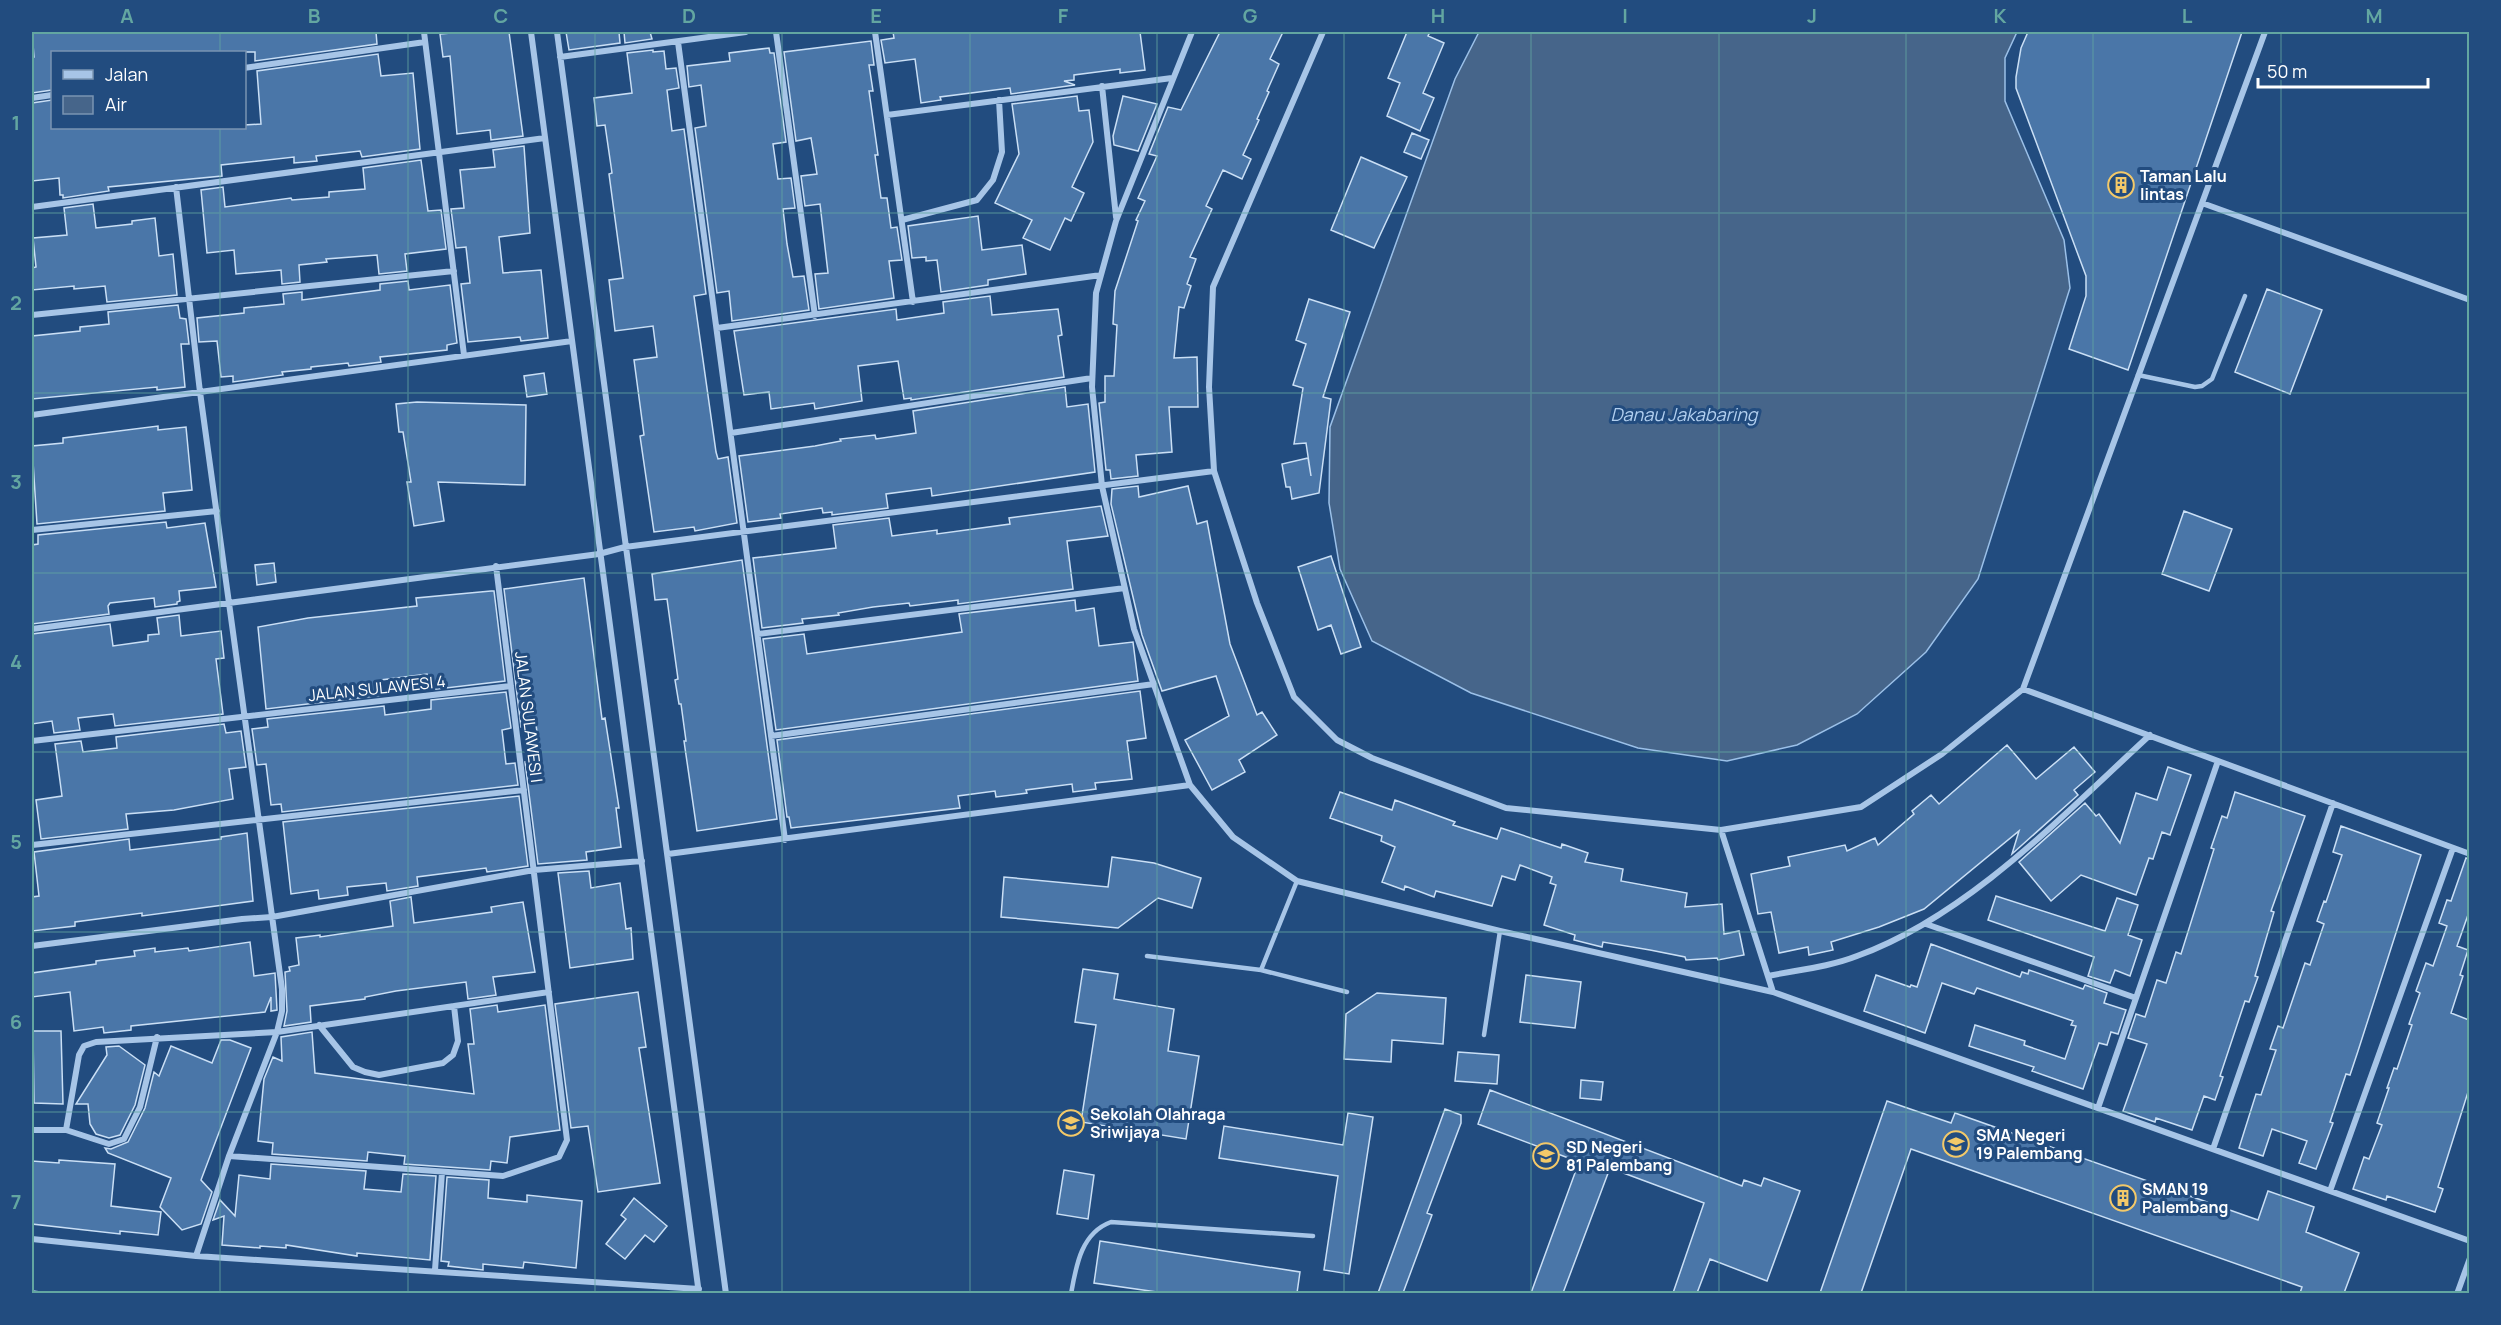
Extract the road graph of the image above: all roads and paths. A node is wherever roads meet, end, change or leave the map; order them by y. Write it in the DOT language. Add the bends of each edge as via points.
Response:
graph roads {
  1 [pos="424,32"];
  2 [pos="531,32"];
  3 [pos="557,32"];
  4 [pos="746,32"];
  5 [pos="776,32"];
  6 [pos="875,32"];
  7 [pos="1192,32"];
  8 [pos="1323,32"];
  9 [pos="2265,32"];
  10 [pos="425,42"];
  11 [pos="678,42"];
  12 [pos="560,57"];
  13 [pos="246,68"];
  14 [pos="1172,78"];
  15 [pos="1102,87"];
  16 [pos="51,95"];
  17 [pos="32,98"];
  18 [pos="999,100"];
  19 [pos="887,115"];
  20 [pos="545,138"];
  21 [pos="439,152"];
  22 [pos="176,187"];
  23 [pos="2202,203"];
  24 [pos="32,207"];
  25 [pos="902,220"];
  26 [pos="1116,221"];
  27 [pos="454,272"];
  28 [pos="1101,275"];
  29 [pos="2245,296"];
  30 [pos="189,298"];
  31 [pos="2469,300"];
  32 [pos="913,302"];
  33 [pos="32,315"];
  34 [pos="815,316"];
  35 [pos="717,328"];
  36 [pos="572,341"];
  37 [pos="464,355"];
  38 [pos="2138,375"];
  39 [pos="1092,378"];
  40 [pos="200,392"];
  41 [pos="32,416"];
  42 [pos="731,433"];
  43 [pos="1214,471"];
  44 [pos="1102,486"];
  45 [pos="217,511"];
  46 [pos="32,530"];
  47 [pos="745,533"];
  48 [pos="625,547"];
  49 [pos="599,554"];
  50 [pos="496,566"];
  51 [pos="1125,588"];
  52 [pos="230,604"];
  53 [pos="32,629"];
  54 [pos="758,634"];
  55 [pos="1154,684"];
  56 [pos="511,686"];
  57 [pos="2023,688"];
  58 [pos="246,716"];
  59 [pos="2150,735"];
  60 [pos="771,736"];
  61 [pos="32,741"];
  62 [pos="2218,761"];
  63 [pos="1190,785"];
  64 [pos="524,790"];
  65 [pos="2333,803"];
  66 [pos="260,821"];
  67 [pos="1721,830"];
  68 [pos="785,840"];
  69 [pos="32,845"];
  70 [pos="2453,848"];
  71 [pos="668,854"];
  72 [pos="2469,854"];
  73 [pos="642,861"];
  74 [pos="534,870"];
  75 [pos="1297,881"];
  76 [pos="272,917"];
  77 [pos="1926,924"];
  78 [pos="1500,931"];
  79 [pos="32,946"];
  80 [pos="1147,956"];
  81 [pos="1261,970"];
  82 [pos="1768,976"];
  83 [pos="549,992"];
  84 [pos="1347,992"];
  85 [pos="1773,992"];
  86 [pos="2136,998"];
  87 [pos="454,1006"];
  88 [pos="319,1025"];
  89 [pos="277,1032"];
  90 [pos="1484,1035"];
  91 [pos="157,1037"];
  92 [pos="2098,1108"];
  93 [pos="32,1130"];
  94 [pos="66,1130"];
  95 [pos="2213,1149"];
  96 [pos="229,1156"];
  97 [pos="442,1172"];
  98 [pos="2330,1191"];
  99 [pos="1313,1236"];
  100 [pos="32,1239"];
  101 [pos="2469,1241"];
  102 [pos="196,1256"];
  103 [pos="2469,1258"];
  104 [pos="435,1270"];
  105 [pos="699,1291"];
  106 [pos="32,1293"];
  107 [pos="38,1293"];
  108 [pos="726,1293"];
  109 [pos="1071,1293"];
  110 [pos="2457,1293"];
  1 -- 10 [label="street"];
  2 -- 20 [label="street"];
  3 -- 12 [label="street"];
  4 -- 11 [label="street"];
  5 -- 34 [label="street"];
  6 -- 19 [label="street"];
  7 -- 14 [label="street"];
  8 -- 43 [label="street" via="1213,287 1209,387"];
  9 -- 23 [label="street"];
  10 -- 13 [label="street"];
  10 -- 21 [label="street"];
  11 -- 12 [label="street"];
  11 -- 35 [label="street"];
  12 -- 48 [label="street"];
  14 -- 15 [label="street"];
  14 -- 26 [label="street"];
  15 -- 18 [label="street"];
  15 -- 26 [label="street"];
  16 -- 17 [label="street"];
  18 -- 19 [label="street"];
  18 -- 25 [label="street" via="1002,152 993,180 977,200"];
  19 -- 25 [label="street"];
  20 -- 21 [label="street"];
  20 -- 36 [label="street"];
  21 -- 22 [label="street"];
  21 -- 27 [label="street"];
  22 -- 24 [label="street"];
  22 -- 30 [label="street"];
  23 -- 31 [label="street"];
  23 -- 38 [label="street"];
  25 -- 32 [label="street"];
  26 -- 28 [label="street"];
  27 -- 30 [label="street"];
  27 -- 37 [label="street"];
  28 -- 32 [label="street"];
  28 -- 39 [label="street" via="1096,293"];
  29 -- 38 [label="lane" via="2212,379 2195,387"];
  30 -- 33 [label="street"];
  30 -- 40 [label="street"];
  32 -- 34 [label="street"];
  34 -- 35 [label="street"];
  35 -- 42 [label="street"];
  36 -- 37 [label="street"];
  36 -- 49 [label="street"];
  37 -- 40 [label="street"];
  38 -- 57 [label="street"];
  39 -- 42 [label="street"];
  39 -- 44 [label="street"];
  40 -- 41 [label="street"];
  40 -- 45 [label="street"];
  42 -- 47 [label="street"];
  43 -- 44 [label="street"];
  43 -- 67 [label="street" via="1257,603 1294,697 1336,740 1372,758 1506,808"];
  44 -- 47 [label="street"];
  44 -- 51 [label="street"];
  45 -- 46 [label="street"];
  45 -- 52 [label="street"];
  47 -- 48 [label="street"];
  47 -- 54 [label="street"];
  48 -- 49 [label="street"];
  48 -- 71 [label="street"];
  49 -- 50 [label="street"];
  49 -- 73 [label="street"];
  50 -- 52 [label="street"];
  50 -- 56 [label="street, JALAN SULAWESI I"];
  51 -- 54 [label="street"];
  51 -- 55 [label="street" via="1134,629"];
  52 -- 53 [label="street"];
  52 -- 58 [label="street"];
  54 -- 60 [label="street"];
  55 -- 60 [label="street"];
  55 -- 63 [label="street"];
  56 -- 58 [label="street, JALAN SULAWESI 4"];
  56 -- 64 [label="street, JALAN SULAWESI I"];
  57 -- 59 [label="street"];
  57 -- 67 [label="street" via="1942,754 1861,807"];
  58 -- 61 [label="street, JALAN SULAWESI 4"];
  58 -- 66 [label="street"];
  59 -- 62 [label="street"];
  59 -- 77 [label="street" via="2001,870"];
  60 -- 68 [label="street"];
  62 -- 65 [label="street"];
  62 -- 86 [label="street"];
  63 -- 68 [label="street"];
  63 -- 75 [label="street" via="1233,837"];
  64 -- 66 [label="street"];
  64 -- 74 [label="street, JALAN SULAWESI I"];
  65 -- 70 [label="street"];
  65 -- 95 [label="street"];
  66 -- 69 [label="street"];
  66 -- 76 [label="street"];
  67 -- 82 [label="street"];
  68 -- 71 [label="street"];
  70 -- 72 [label="street"];
  70 -- 98 [label="street"];
  71 -- 108 [label="street"];
  73 -- 74 [label="street"];
  73 -- 105 [label="street"];
  74 -- 76 [label="street"];
  74 -- 83 [label="street, JALAN SULAWESI I"];
  75 -- 78 [label="street"];
  75 -- 81 [label="lane"];
  76 -- 79 [label="street"];
  76 -- 89 [label="street" via="282,989"];
  77 -- 82 [label="street" via="1856,957"];
  77 -- 86 [label="street"];
  78 -- 85 [label="street"];
  78 -- 90 [label="lane"];
  80 -- 81 [label="lane"];
  81 -- 84 [label="lane"];
  82 -- 85 [label="street"];
  83 -- 87 [label="street"];
  83 -- 97 [label="street, JALAN SULAWESI I" via="567,1140 559,1157 503,1176"];
  85 -- 92 [label="street"];
  86 -- 92 [label="street"];
  87 -- 88 [label="street"];
  87 -- 88 [label="street" via="458,1041 453,1055 443,1063 379,1075 353,1067"];
  88 -- 89 [label="street"];
  89 -- 91 [label="street"];
  89 -- 96 [label="street"];
  91 -- 94 [label="street" via="84,1046 79,1055"];
  91 -- 94 [label="street" via="140,1107 124,1139 109,1144"];
  92 -- 95 [label="street"];
  93 -- 94 [label="street"];
  95 -- 98 [label="street"];
  96 -- 97 [label="street, JALAN SULAWESI I"];
  96 -- 102 [label="street"];
  97 -- 104 [label="street"];
  98 -- 101 [label="street"];
  99 -- 109 [label="lane" via="1111,1222 1084,1244"];
  100 -- 102 [label="street"];
  102 -- 104 [label="street"];
  103 -- 110 [label="street"];
  104 -- 105 [label="street"];
  106 -- 107 [label="street"];
}
